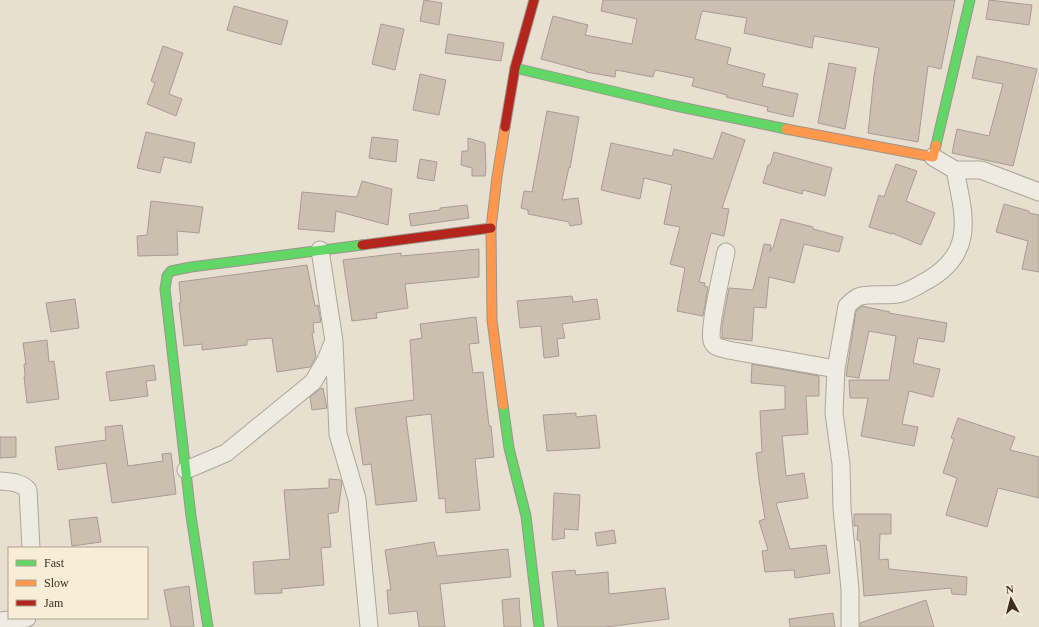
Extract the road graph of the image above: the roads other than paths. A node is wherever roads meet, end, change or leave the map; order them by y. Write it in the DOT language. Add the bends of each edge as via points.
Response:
graph roads {
  1 [pos="534,0"];
  2 [pos="970,0"];
  3 [pos="515,68"];
  4 [pos="933,157"];
  5 [pos="955,170"];
  6 [pos="1039,192"];
  7 [pos="492,228"];
  8 [pos="320,250"];
  9 [pos="726,252"];
  10 [pos="334,341"];
  11 [pos="836,370"];
  12 [pos="186,470"];
  13 [pos="0,481"];
  14 [pos="31,547"];
  15 [pos="19,619"];
  16 [pos="0,621"];
  17 [pos="208,627"];
  18 [pos="369,627"];
  19 [pos="539,627"];
  20 [pos="850,627"];
  1 -- 3 [label="street"];
  2 -- 4 [label="street"];
  3 -- 4 [label="street" via="740,121"];
  3 -- 7 [label="street" via="497,177"];
  4 -- 5 [label="street"];
  5 -- 6 [label="street" via="981,170"];
  5 -- 11 [label="street" via="963,207 962,241 958,252 934,276 909,291 859,296 846,306"];
  7 -- 8 [label="street"];
  7 -- 19 [label="street" via="492,320 510,448 526,516"];
  8 -- 10 [label="street"];
  8 -- 12 [label="street" via="191,267 171,271 167,276 165,289"];
  9 -- 11 [label="street" via="712,323 712,341 715,346"];
  10 -- 12 [label="street" via="313,382 226,453"];
  10 -- 18 [label="street" via="338,434 357,499"];
  11 -- 20 [label="street" via="834,413 841,464 842,508 850,589"];
  12 -- 17 [label="street"];
  13 -- 14 [label="street" via="16,482 28,490"];
  15 -- 16 [label="street"];
}
